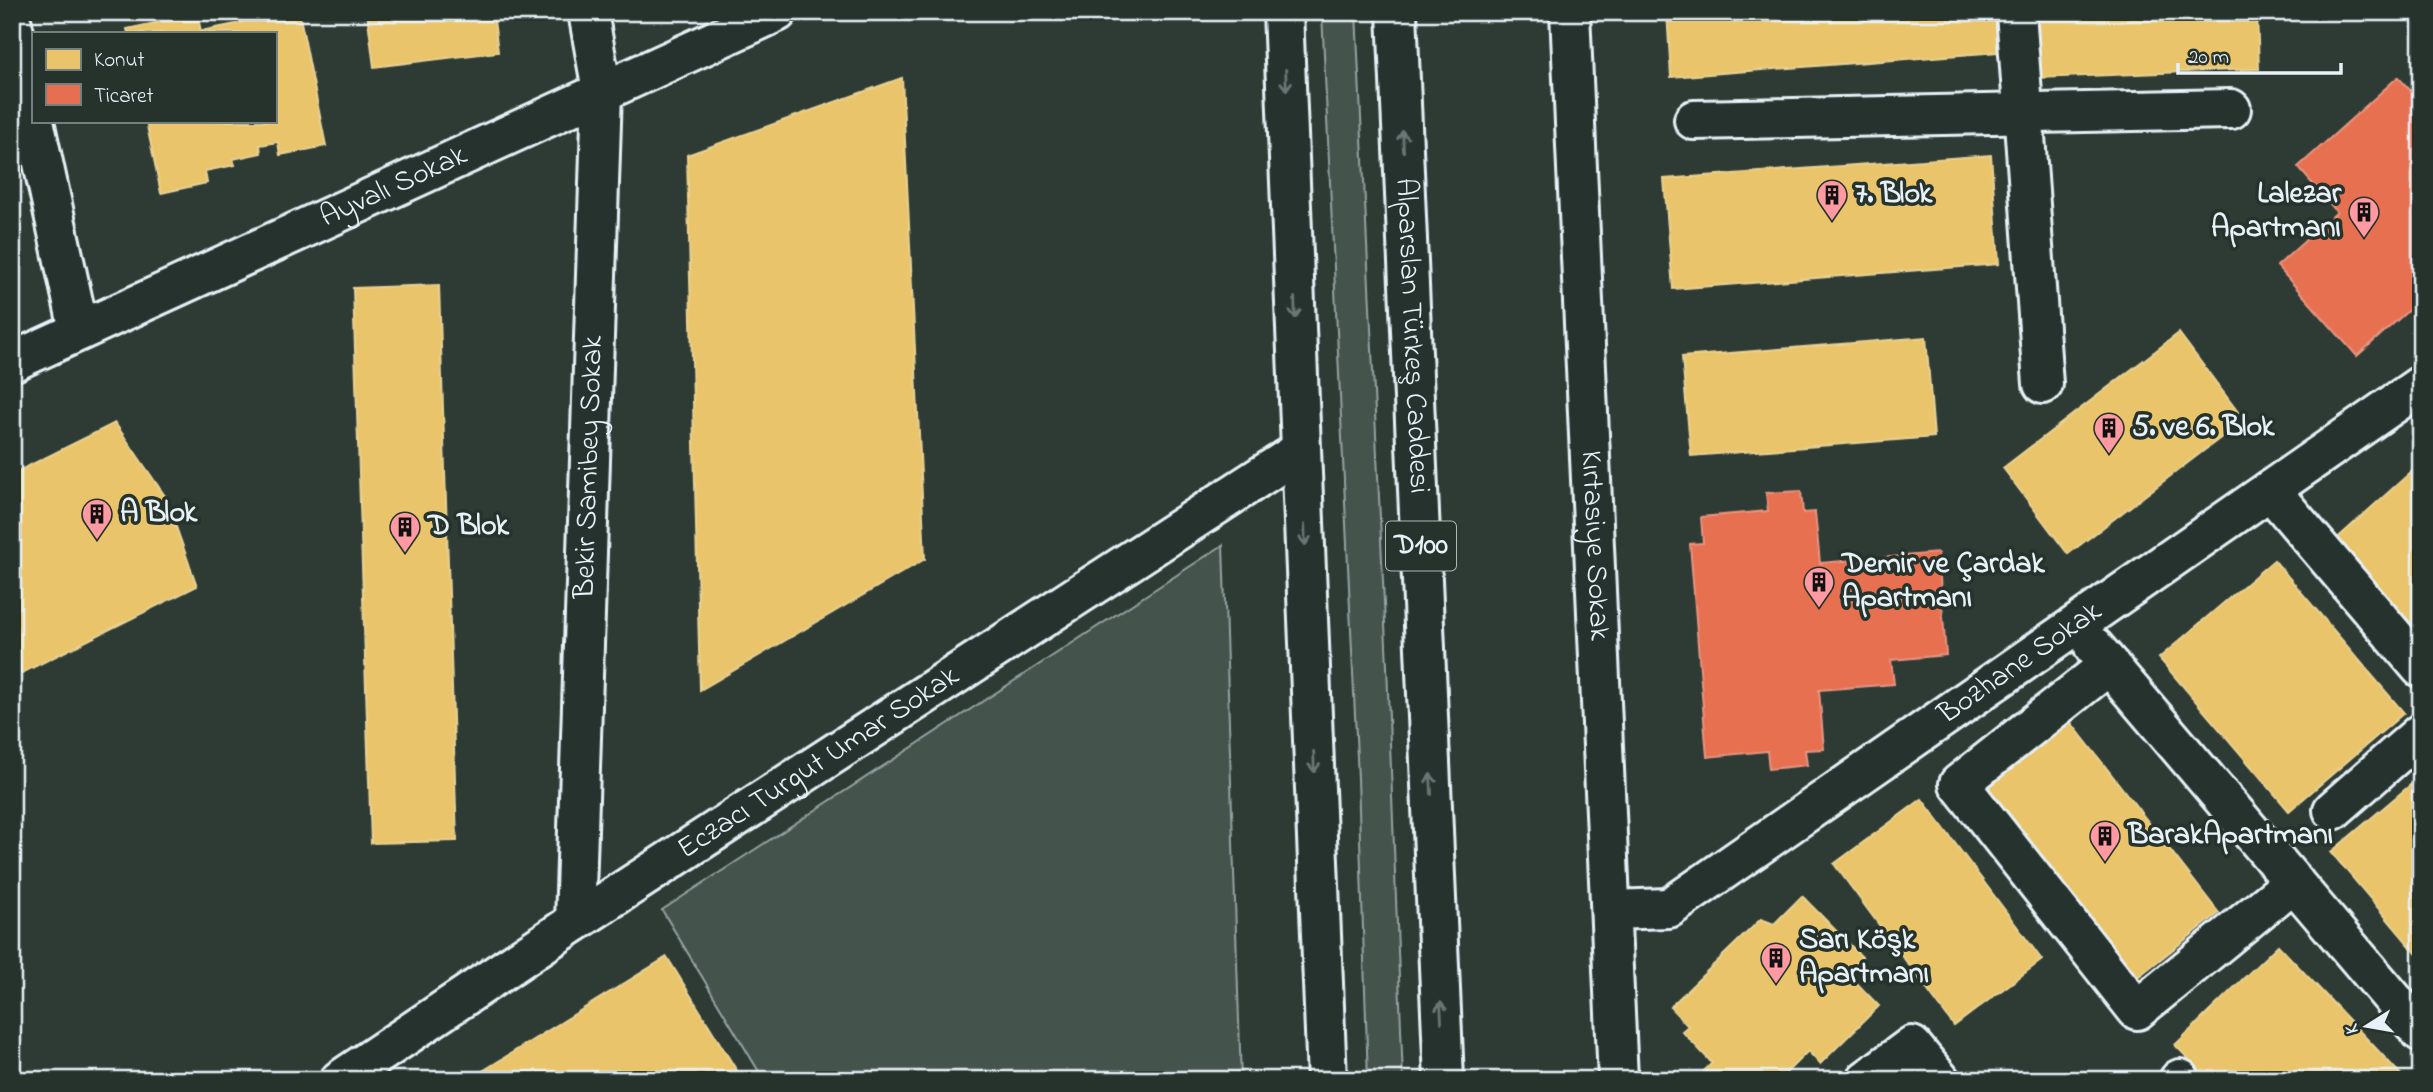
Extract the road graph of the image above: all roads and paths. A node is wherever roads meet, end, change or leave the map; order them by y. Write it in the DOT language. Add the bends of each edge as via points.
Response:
graph roads {
  1 [pos="588,12"];
  2 [pos="777,12"];
  3 [pos="1283,12"];
  4 [pos="1397,12"];
  5 [pos="1570,12"];
  6 [pos="2017,12"];
  7 [pos="12,24"];
  8 [pos="602,92"];
  9 [pos="27,107"];
  10 [pos="2231,109"];
  11 [pos="2024,113"];
  12 [pos="1694,120"];
  13 [pos="79,330"];
  14 [pos="12,362"];
  15 [pos="2043,384"];
  16 [pos="2421,385"];
  17 [pos="1301,450"];
  18 [pos="2270,490"];
  19 [pos="2076,625"];
  20 [pos="2109,665"];
  21 [pos="2421,668"];
  22 [pos="2421,733"];
  23 [pos="2333,810"];
  24 [pos="2294,882"];
  25 [pos="1611,910"];
  26 [pos="576,922"];
  27 [pos="2421,1032"];
  28 [pos="340,1080"];
  29 [pos="1327,1080"];
  30 [pos="1444,1080"];
  31 [pos="1618,1080"];
  32 [pos="1866,1080"];
  33 [pos="1940,1080"];
  1 -- 8 [label="main road, Bekir Samibey Sokak"];
  2 -- 8 [label="main road, Ayvalı Sokak"];
  3 -- 17 [label="main road, one-way"];
  30 -- 4 [label="main road, Alparslan Türkeş Caddesi / D100, one-way"];
  5 -- 25 [label="main road, Kırtasiye Sokak"];
  6 -- 11 [label="main road"];
  7 -- 9 [label="main road"];
  8 -- 13 [label="main road, Ayvalı Sokak"];
  8 -- 26 [label="main road, Bekir Samibey Sokak"];
  9 -- 13 [label="main road"];
  10 -- 11 [label="main road"];
  11 -- 12 [label="main road"];
  11 -- 15 [label="main road"];
  13 -- 14 [label="main road, Ayvalı Sokak"];
  16 -- 18 [label="main road, Bozhane Sokak"];
  17 -- 26 [label="main road, Eczacı Turgut Umar Sokak"];
  17 -- 29 [label="main road, one-way"];
  18 -- 19 [label="main road, Bozhane Sokak"];
  18 -- 21 [label="main road"];
  19 -- 20 [label="main road"];
  19 -- 25 [label="main road, Bozhane Sokak" via="1669,908"];
  20 -- 24 [label="main road"];
  20 -- 24 [label="main road" via="1959,784 2137,1010"];
  22 -- 23 [label="main road"];
  24 -- 27 [label="main road"];
  25 -- 31 [label="main road, Kırtasiye Sokak"];
  26 -- 28 [label="main road, Eczacı Turgut Umar Sokak"];
  32 -- 33 [label="main road" via="1912,1045"];
}
